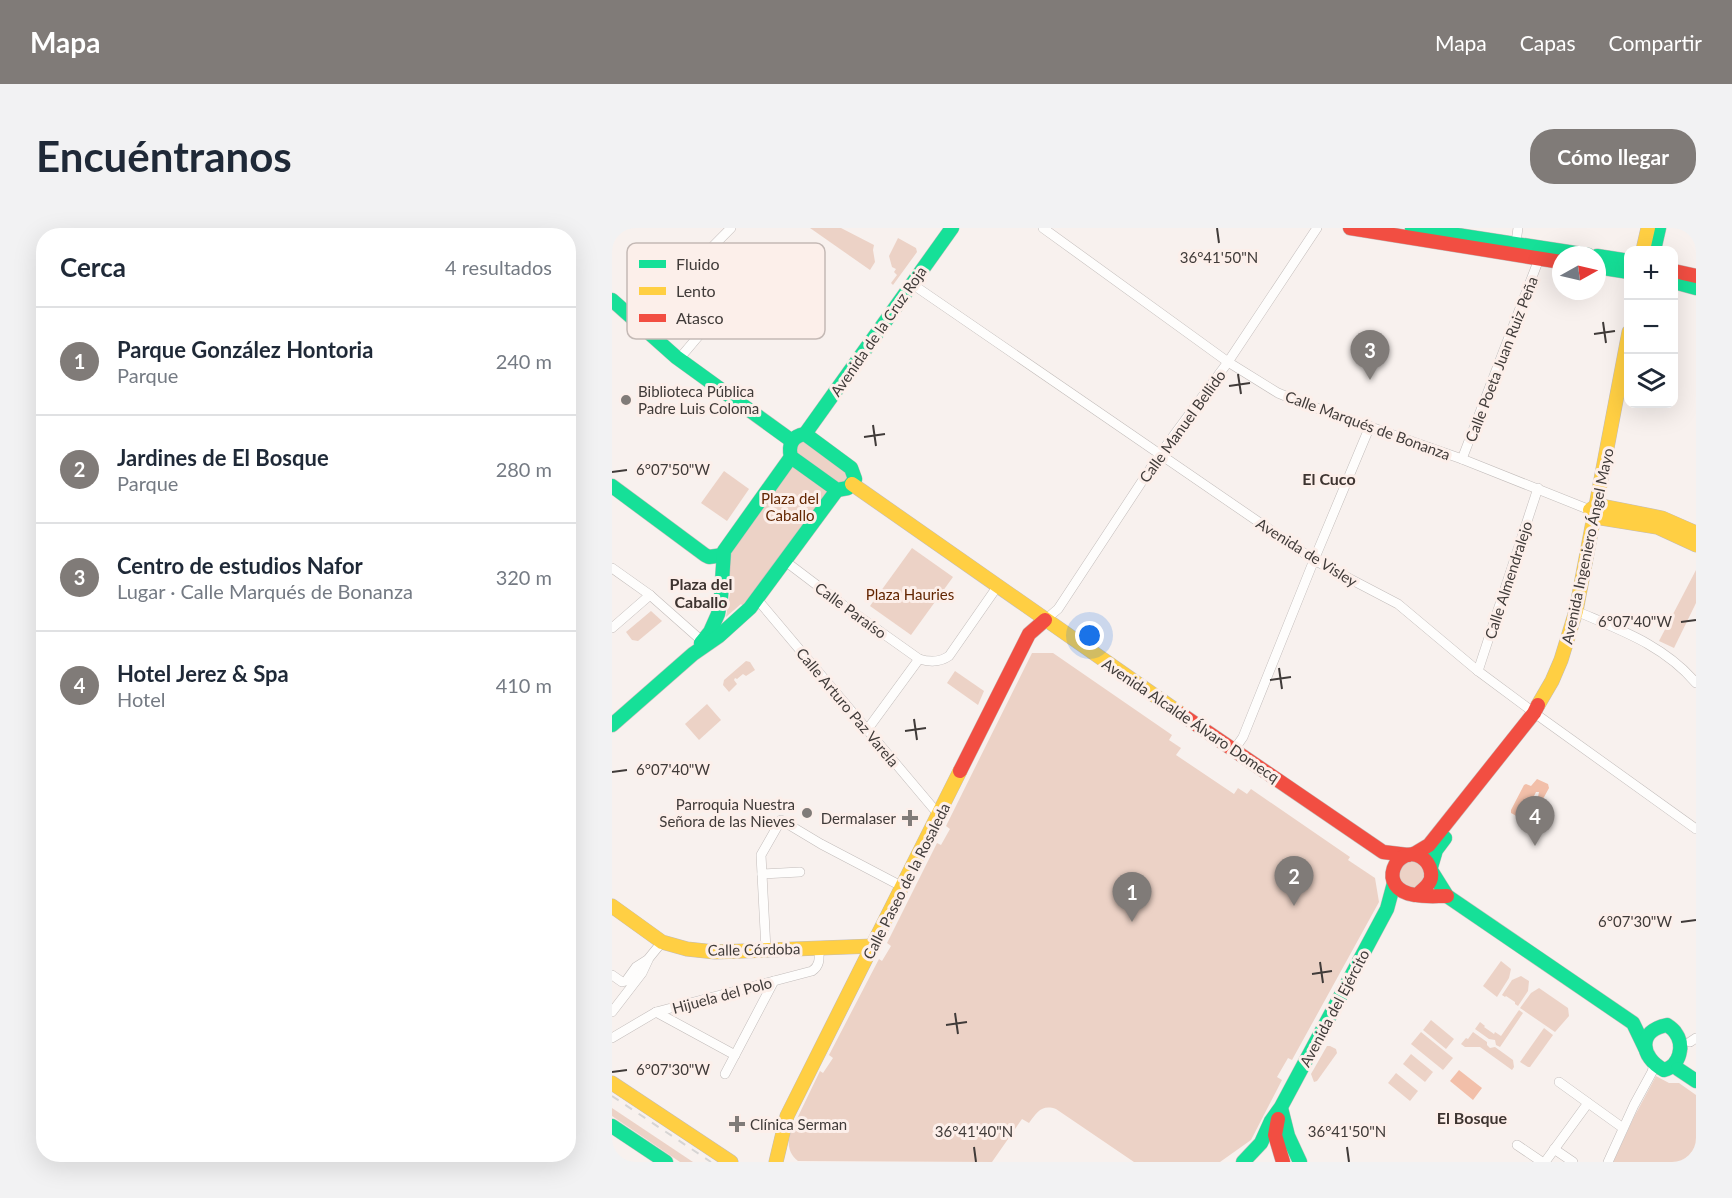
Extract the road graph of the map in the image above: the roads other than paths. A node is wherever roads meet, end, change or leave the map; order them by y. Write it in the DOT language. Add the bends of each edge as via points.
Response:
graph roads {
  1 [pos="731,228"];
  2 [pos="952,228"];
  3 [pos="1043,228"];
  4 [pos="1317,228"];
  5 [pos="1350,228"];
  6 [pos="1518,228"];
  7 [pos="1648,228"];
  8 [pos="1659,228"];
  9 [pos="1420,231"];
  10 [pos="716,243"];
  11 [pos="1644,246"];
  12 [pos="1655,246"];
  13 [pos="1515,249"];
  14 [pos="1552,252"];
  15 [pos="1606,257"];
  16 [pos="1539,258"];
  17 [pos="1552,260"];
  18 [pos="1624,260"];
  19 [pos="1606,268"];
  20 [pos="1624,271"];
  21 [pos="1678,272"];
  22 [pos="1696,276"];
  23 [pos="1678,283"];
  24 [pos="912,284"];
  25 [pos="1696,288"];
  26 [pos="612,300"];
  27 [pos="627,315"];
  28 [pos="654,339"];
  29 [pos="696,339"];
  30 [pos="1625,354"];
  31 [pos="679,359"];
  32 [pos="1228,362"];
  33 [pos="1624,406"];
  34 [pos="1370,426"];
  35 [pos="805,434"];
  36 [pos="792,441"];
  37 [pos="1160,454"];
  38 [pos="791,457"];
  39 [pos="1462,459"];
  40 [pos="852,484"];
  41 [pos="612,486"];
  42 [pos="1538,488"];
  43 [pos="837,490"];
  44 [pos="1598,511"];
  45 [pos="1696,533"];
  46 [pos="1696,545"];
  47 [pos="723,555"];
  48 [pos="1314,560"];
  49 [pos="785,561"];
  50 [pos="612,568"];
  51 [pos="997,586"];
  52 [pos="650,595"];
  53 [pos="757,599"];
  54 [pos="1580,613"];
  55 [pos="1045,620"];
  56 [pos="612,628"];
  57 [pos="702,641"];
  58 [pos="693,654"];
  59 [pos="919,659"];
  60 [pos="1478,671"];
  61 [pos="1696,683"];
  62 [pos="1537,715"];
  63 [pos="612,724"];
  64 [pos="867,730"];
  65 [pos="1234,750"];
  66 [pos="939,815"];
  67 [pos="1696,828"];
  68 [pos="1383,852"];
  69 [pos="1411,855"];
  70 [pos="1431,870"];
  71 [pos="800,872"];
  72 [pos="762,874"];
  73 [pos="1393,880"];
  74 [pos="903,887"];
  75 [pos="1414,895"];
  76 [pos="1447,896"];
  77 [pos="612,906"];
  78 [pos="1387,909"];
  79 [pos="662,942"];
  80 [pos="873,946"];
  81 [pos="819,948"];
  82 [pos="766,950"];
  83 [pos="649,958"];
  84 [pos="614,980"];
  85 [pos="774,981"];
  86 [pos="612,1012"];
  87 [pos="656,1012"];
  88 [pos="1633,1023"];
  89 [pos="1659,1026"];
  90 [pos="612,1038"];
  91 [pos="1693,1040"];
  92 [pos="1645,1048"];
  93 [pos="735,1054"];
  94 [pos="1654,1064"];
  95 [pos="1678,1069"];
  96 [pos="725,1074"];
  97 [pos="1696,1081"];
  98 [pos="1559,1082"];
  99 [pos="612,1083"];
  100 [pos="1588,1103"];
  101 [pos="1281,1107"];
  102 [pos="612,1126"];
  103 [pos="1623,1128"];
  104 [pos="1517,1145"];
  105 [pos="780,1148"];
  106 [pos="1554,1149"];
  107 [pos="1247,1158"];
  108 [pos="666,1162"];
  109 [pos="731,1162"];
  110 [pos="776,1162"];
  111 [pos="788,1162"];
  112 [pos="1282,1162"];
  113 [pos="1300,1162"];
  114 [pos="1543,1162"];
  115 [pos="1573,1162"];
  116 [pos="1608,1162"];
  1 -- 10 [label="street"];
  2 -- 24 [label="main road, Avenida de la Cruz Roja"];
  3 -- 32 [label="street, Calle Marqués de Bonanza"];
  4 -- 32 [label="street, Calle Manuel Bellido"];
  5 -- 9 [label="main road"];
  6 -- 13 [label="street"];
  7 -- 11 [label="main road"];
  8 -- 12 [label="main road"];
  9 -- 13 [label="main road"];
  13 -- 14 [label="main road"];
  13 -- 16 [label="main road"];
  15 -- 18 [label="main road"];
  16 -- 17 [label="main road"];
  16 -- 39 [label="street, Calle Poeta Juan Ruiz Peña"];
  19 -- 20 [label="main road"];
  21 -- 22 [label="main road"];
  23 -- 25 [label="main road"];
  24 -- 35 [label="main road, Avenida de la Cruz Roja"];
  24 -- 37 [label="street, Avenida de Visley"];
  26 -- 27 [label="main road"];
  28 -- 31 [label="main road"];
  29 -- 31 [label="street"];
  30 -- 44 [label="main road, Avenida Ingeniero Ángel Mayo"];
  31 -- 36 [label="main road"];
  32 -- 34 [label="street, Calle Marqués de Bonanza" via="1278,393"];
  32 -- 37 [label="street, Calle Manuel Bellido"];
  33 -- 44 [label="main road, Avenida Ingeniero Ángel Mayo"];
  34 -- 39 [label="street, Calle Marqués de Bonanza"];
  34 -- 48 [label="street"];
  35 -- 36 [label="main road"];
  35 -- 40 [label="main road" via="851,468 855,479"];
  36 -- 38 [label="main road"];
  37 -- 48 [label="street, Avenida de Visley"];
  37 -- 55 [label="street, Calle Manuel Bellido" via="1058,609"];
  38 -- 43 [label="main road"];
  38 -- 47 [label="main road"];
  39 -- 42 [label="street, Calle Marqués de Bonanza"];
  40 -- 43 [label="main road"];
  40 -- 51 [label="main road, Avenida Alcalde Álvaro Domecq"];
  41 -- 47 [label="main road" via="705,555"];
  42 -- 44 [label="street, Calle Marqués de Bonanza"];
  42 -- 60 [label="street, Calle Almendralejo"];
  43 -- 49 [label="main road"];
  44 -- 45 [label="main road" via="1662,518"];
  44 -- 46 [label="main road" via="1657,527"];
  44 -- 54 [label="main road, Avenida Ingeniero Ángel Mayo"];
  47 -- 57 [label="main road" via="718,614"];
  48 -- 60 [label="street, Avenida de Visley" via="1398,604"];
  48 -- 65 [label="street" via="1243,737"];
  49 -- 53 [label="main road"];
  49 -- 59 [label="street, Calle Paraíso"];
  50 -- 52 [label="street"];
  51 -- 55 [label="main road, Avenida Alcalde Álvaro Domecq"];
  51 -- 59 [label="street" via="949,656 935,662"];
  52 -- 56 [label="street"];
  52 -- 57 [label="street"];
  53 -- 58 [label="main road" via="719,636"];
  53 -- 64 [label="street, Calle Arturo Paz Varela"];
  54 -- 61 [label="street" via="1654,646"];
  54 -- 62 [label="main road, Avenida Ingeniero Ángel Mayo" via="1574,649 1560,683"];
  55 -- 65 [label="main road, Avenida Alcalde Álvaro Domecq"];
  55 -- 66 [label="main road, Calle Paseo de la Rosaleda" via="1029,634"];
  57 -- 58 [label="main road"];
  58 -- 63 [label="main road"];
  59 -- 64 [label="street"];
  60 -- 62 [label="street, Avenida de Visley"];
  62 -- 67 [label="street, Avenida de Visley"];
  62 -- 69 [label="main road, Avenida Ingeniero Ángel Mayo" via="1429,845"];
  62 -- 70 [label="main road, Avenida Ingeniero Ángel Mayo" via="1436,850"];
  64 -- 66 [label="street, Calle Arturo Paz Varela"];
  65 -- 68 [label="main road, Avenida Alcalde Álvaro Domecq"];
  66 -- 74 [label="main road, Calle Paseo de la Rosaleda"];
  68 -- 69 [label="main road, Avenida Alcalde Álvaro Domecq"];
  68 -- 73 [label="main road"];
  69 -- 70 [label="main road" via="1424,859"];
  69 -- 73 [label="main road" via="1395,864"];
  70 -- 75 [label="main road" via="1431,883"];
  70 -- 76 [label="main road"];
  71 -- 72 [label="street"];
  72 -- 74 [label="street" via="761,855 781,820"];
  72 -- 82 [label="street"];
  73 -- 75 [label="main road" via="1403,892"];
  73 -- 78 [label="main road, Avenida del Ejército"];
  74 -- 80 [label="main road, Calle Paseo de la Rosaleda"];
  75 -- 76 [label="main road"];
  75 -- 78 [label="main road"];
  76 -- 88 [label="main road"];
  77 -- 79 [label="main road, Calle Córdoba"];
  78 -- 101 [label="main road, Avenida del Ejército"];
  79 -- 82 [label="main road, Calle Córdoba" via="715,952"];
  79 -- 83 [label="street"];
  80 -- 81 [label="main road, Calle Córdoba"];
  80 -- 105 [label="main road, Calle Paseo de la Rosaleda" via="787,1116"];
  81 -- 82 [label="main road, Calle Córdoba"];
  81 -- 85 [label="street, Hijuela del Polo" via="817,968"];
  83 -- 84 [label="street" via="626,981"];
  83 -- 86 [label="street"];
  85 -- 87 [label="street, Hijuela del Polo"];
  85 -- 93 [label="street"];
  87 -- 90 [label="street, Hijuela del Polo"];
  87 -- 93 [label="street"];
  88 -- 89 [label="main road"];
  88 -- 92 [label="main road"];
  89 -- 91 [label="main road" via="1674,1027"];
  89 -- 92 [label="main road" via="1647,1036"];
  91 -- 95 [label="main road" via="1687,1064"];
  92 -- 94 [label="main road"];
  93 -- 96 [label="street"];
  94 -- 95 [label="main road"];
  94 -- 103 [label="street"];
  95 -- 97 [label="main road"];
  98 -- 100 [label="street"];
  99 -- 109 [label="main road"];
  100 -- 103 [label="street"];
  100 -- 106 [label="street"];
  101 -- 107 [label="main road, Avenida del Ejército" via="1261,1143"];
  101 -- 112 [label="main road, Avenida del Ejército" via="1275,1135"];
  101 -- 113 [label="main road" via="1286,1134"];
  102 -- 108 [label="main road"];
  103 -- 116 [label="street"];
  104 -- 114 [label="street"];
  105 -- 110 [label="main road, Calle Paseo de la Rosaleda"];
  105 -- 111 [label="main road"];
  106 -- 114 [label="street"];
  106 -- 115 [label="street"];
  107 -- 112 [label="main road" via="1267,1152"];
}
